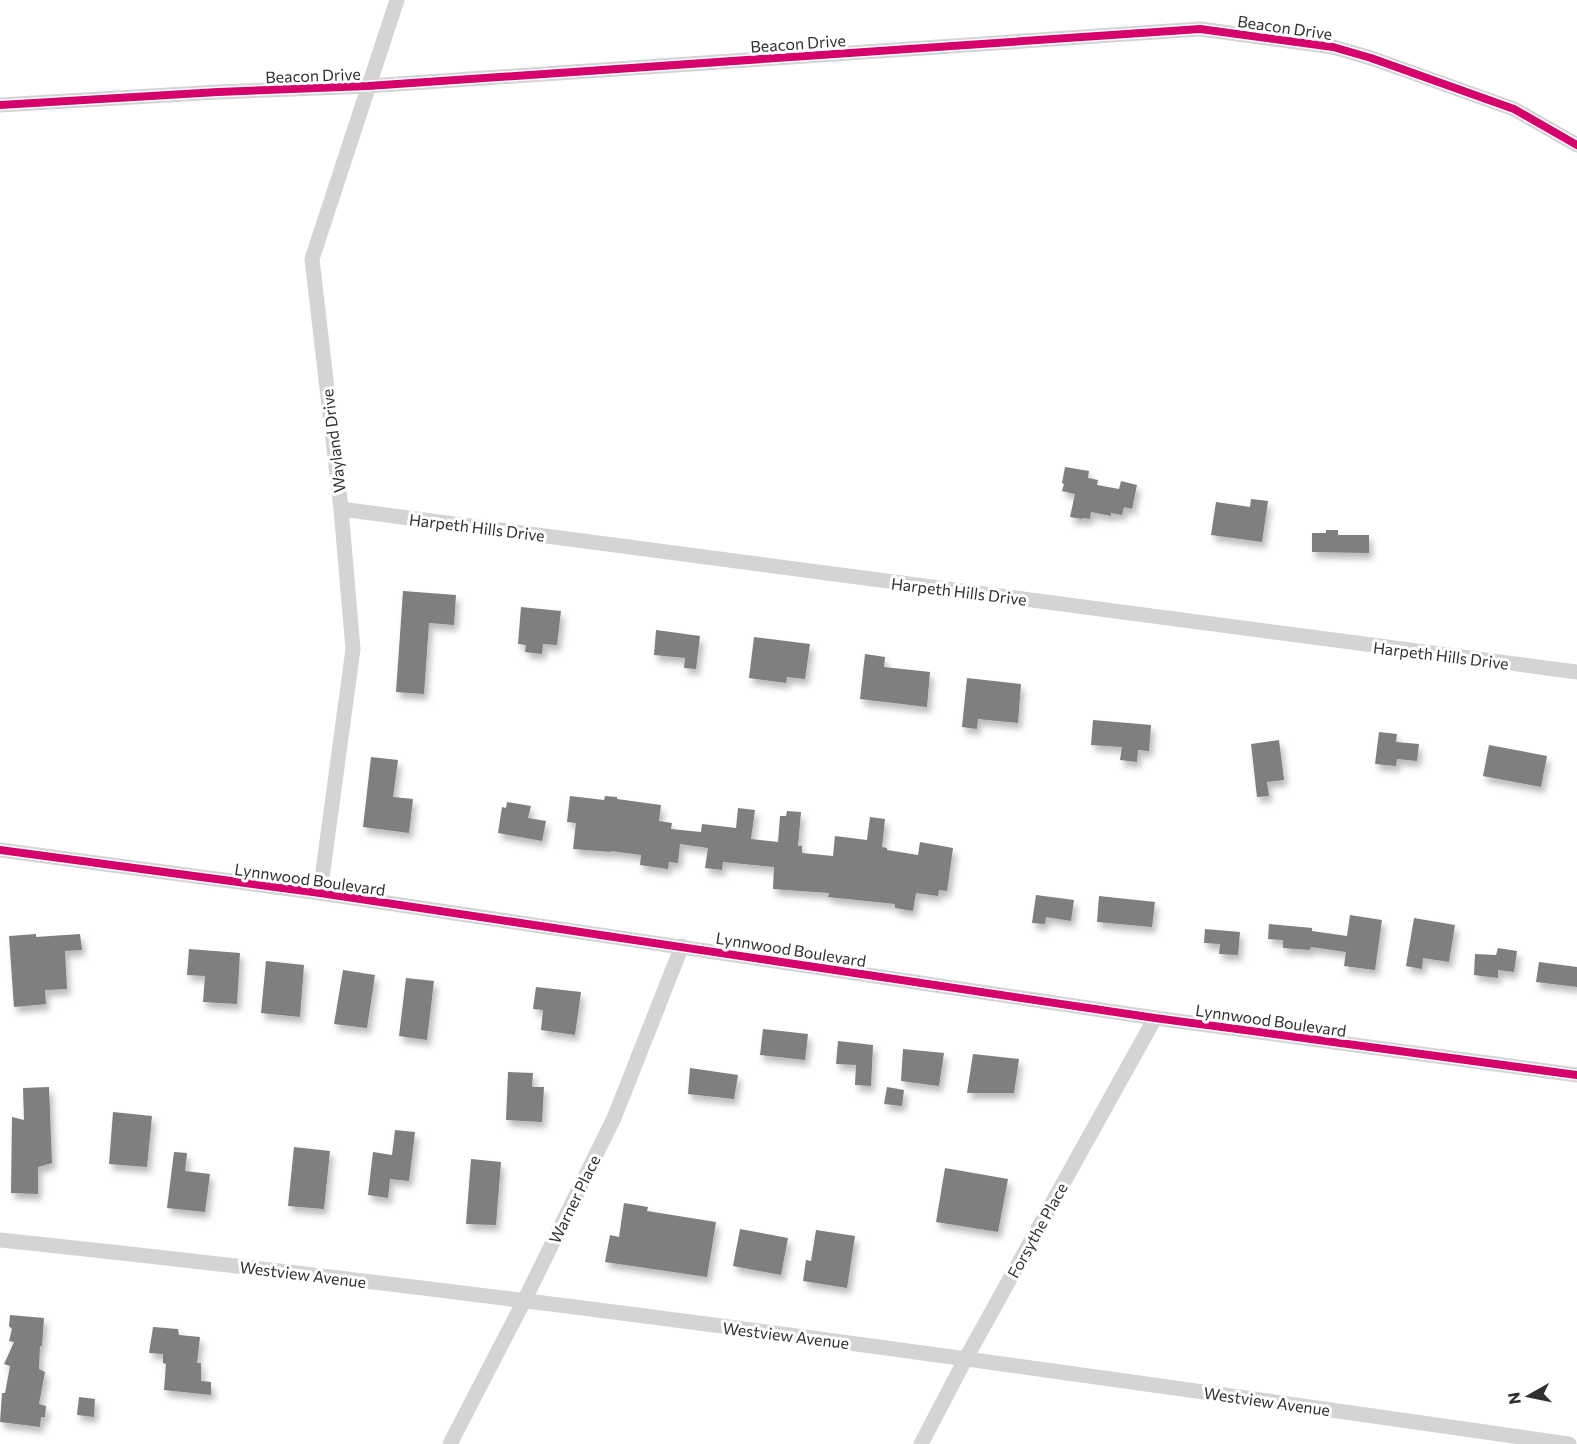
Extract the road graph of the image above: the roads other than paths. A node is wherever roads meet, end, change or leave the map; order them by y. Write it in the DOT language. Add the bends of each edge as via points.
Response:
graph roads {
  1 [pos="396,0"];
  2 [pos="368,86"];
  3 [pos="0,105"];
  4 [pos="1577,145"];
  5 [pos="341,509"];
  6 [pos="1577,672"];
  7 [pos="0,850"];
  8 [pos="320,893"];
  9 [pos="682,946"];
  10 [pos="1155,1018"];
  11 [pos="1577,1075"];
  12 [pos="0,1240"];
  13 [pos="524,1300"];
  14 [pos="966,1358"];
  15 [pos="450,1444"];
  16 [pos="921,1444"];
  17 [pos="1569,1444"];
  1 -- 2 [label="street, Wayland Drive"];
  2 -- 3 [label="street, Beacon Drive"];
  2 -- 4 [label="street, Beacon Drive" via="1200,28 1333,47 1371,58 1514,109"];
  2 -- 5 [label="street, Wayland Drive" via="312,259"];
  5 -- 6 [label="street, Harpeth Hills Drive"];
  5 -- 8 [label="street, Wayland Drive" via="353,649"];
  7 -- 8 [label="street, Lynnwood Boulevard"];
  8 -- 9 [label="street, Lynnwood Boulevard"];
  9 -- 10 [label="street, Lynnwood Boulevard"];
  9 -- 13 [label="street, Warner Place" via="614,1118"];
  10 -- 11 [label="street, Lynnwood Boulevard"];
  10 -- 14 [label="street, Forsythe Place"];
  12 -- 13 [label="street, Westview Avenue"];
  13 -- 14 [label="street, Westview Avenue"];
  13 -- 15 [label="street, Warner Place"];
  14 -- 16 [label="street, Forsythe Place"];
  14 -- 17 [label="street, Westview Avenue"];
}
